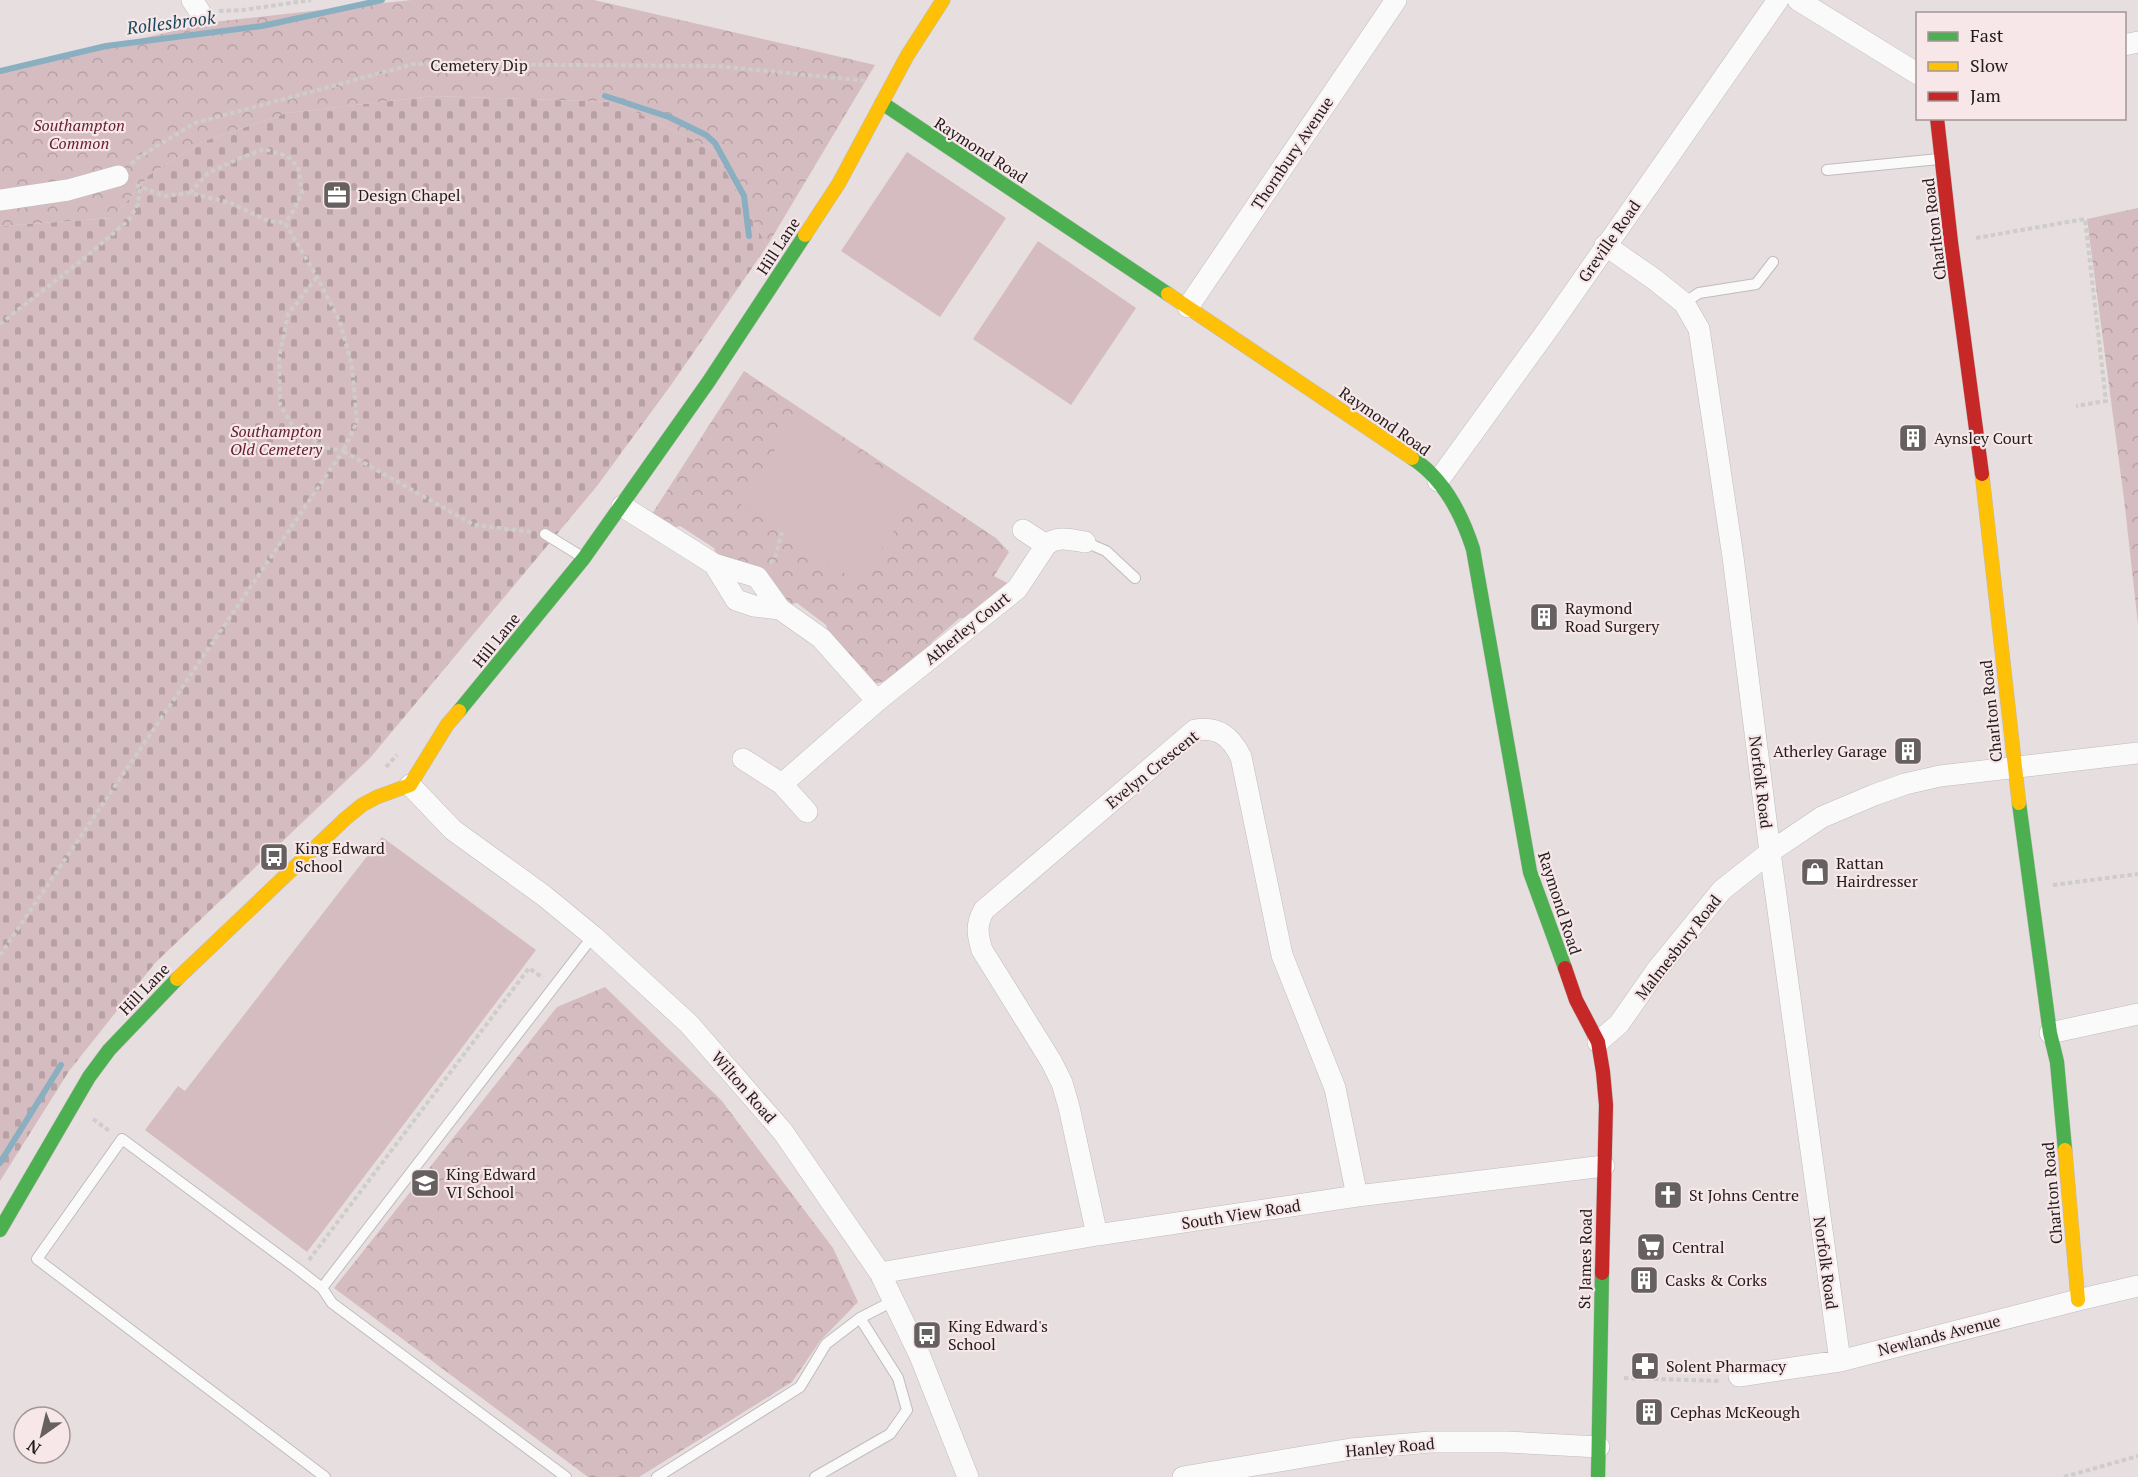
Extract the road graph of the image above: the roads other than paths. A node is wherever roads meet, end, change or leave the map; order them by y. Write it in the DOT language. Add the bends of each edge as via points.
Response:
graph roads {
  1 [pos="943,0"];
  2 [pos="1396,0"];
  3 [pos="1778,0"];
  4 [pos="1798,0"];
  5 [pos="1916,73"];
  6 [pos="882,103"];
  7 [pos="1937,120"];
  8 [pos="1942,158"];
  9 [pos="1827,170"];
  10 [pos="118,176"];
  11 [pos="0,200"];
  12 [pos="1605,245"];
  13 [pos="1773,262"];
  14 [pos="1684,303"];
  15 [pos="1188,307"];
  16 [pos="1438,482"];
  17 [pos="622,506"];
  18 [pos="1023,530"];
  19 [pos="545,534"];
  20 [pos="1085,542"];
  21 [pos="1046,545"];
  22 [pos="584,558"];
  23 [pos="714,564"];
  24 [pos="1135,578"];
  25 [pos="780,609"];
  26 [pos="877,700"];
  27 [pos="2138,753"];
  28 [pos="743,759"];
  29 [pos="2014,768"];
  30 [pos="782,784"];
  31 [pos="410,785"];
  32 [pos="807,812"];
  33 [pos="1770,852"];
  34 [pos="592,936"];
  35 [pos="2138,1014"];
  36 [pos="2050,1033"];
  37 [pos="1598,1042"];
  38 [pos="1604,1166"];
  39 [pos="1357,1196"];
  40 [pos="0,1230"];
  41 [pos="1097,1235"];
  42 [pos="880,1273"];
  43 [pos="2138,1286"];
  44 [pos="322,1288"];
  45 [pos="2078,1300"];
  46 [pos="893,1301"];
  47 [pos="860,1318"];
  48 [pos="1840,1361"];
  49 [pos="1739,1376"];
  50 [pos="1599,1447"];
  51 [pos="325,1477"];
  52 [pos="566,1477"];
  53 [pos="657,1477"];
  54 [pos="815,1477"];
  55 [pos="968,1477"];
  56 [pos="1183,1477"];
  57 [pos="1599,1477"];
  1 -- 6 [label="street, Hill Lane"];
  2 -- 15 [label="street, Thornbury Avenue"];
  3 -- 12 [label="street, Greville Road"];
  4 -- 5 [label="street"];
  6 -- 15 [label="street, Raymond Road"];
  6 -- 17 [label="street, Hill Lane" via="792,255"];
  7 -- 8 [label="street, Charlton Road"];
  8 -- 9 [label="lane"];
  8 -- 29 [label="street, Charlton Road" via="1976,420"];
  10 -- 11 [label="street" via="69,190"];
  12 -- 14 [label="street, Norfolk Road"];
  12 -- 16 [label="street, Greville Road"];
  13 -- 14 [label="lane" via="1756,284 1699,293"];
  14 -- 33 [label="street, Norfolk Road" via="1699,329 1733,557"];
  15 -- 16 [label="street, Raymond Road" via="1417,461"];
  16 -- 37 [label="street, Raymond Road" via="1455,503 1473,549 1533,883 1576,1000"];
  17 -- 22 [label="street, Hill Lane"];
  17 -- 23 [label="street"];
  18 -- 21 [label="street"];
  19 -- 22 [label="lane"];
  20 -- 21 [label="street" via="1064,538"];
  20 -- 24 [label="lane" via="1106,551"];
  21 -- 26 [label="street, Atherley Court" via="1017,589"];
  22 -- 31 [label="street, Hill Lane" via="447,725"];
  23 -- 25 [label="street" via="757,577"];
  23 -- 25 [label="street" via="736,600"];
  25 -- 26 [label="street" via="821,638"];
  26 -- 30 [label="street, Atherley Court"];
  27 -- 29 [label="street, Malmesbury Road"];
  28 -- 30 [label="street"];
  29 -- 33 [label="street, Malmesbury Road" via="1905,784 1822,817"];
  29 -- 36 [label="street, Charlton Road"];
  30 -- 32 [label="street"];
  31 -- 34 [label="street, Wilton Road" via="453,830"];
  31 -- 40 [label="street, Hill Lane" via="362,805 200,956 123,1035 89,1077"];
  33 -- 37 [label="street, Malmesbury Road" via="1722,890 1656,971 1624,1018"];
  33 -- 48 [label="street, Norfolk Road"];
  34 -- 42 [label="street, Wilton Road" via="689,1024 783,1132"];
  34 -- 44 [label="lane"];
  35 -- 36 [label="street"];
  36 -- 45 [label="street, Charlton Road" via="2057,1062"];
  37 -- 38 [label="street, St James Road" via="1606,1105"];
  38 -- 39 [label="street, South View Road"];
  38 -- 50 [label="street, St James Road"];
  39 -- 41 [label="street, South View Road"];
  39 -- 41 [label="street, Evelyn Crescent" via="1335,1088 1282,955 1241,757 1223,732 1208,728 1195,730 984,910 978,921 982,950 1062,1083"];
  41 -- 42 [label="street, South View Road"];
  42 -- 46 [label="street, Wilton Road"];
  43 -- 45 [label="street, Newlands Avenue"];
  44 -- 51 [label="lane" via="122,1139 37,1259"];
  44 -- 52 [label="lane" via="332,1303"];
  45 -- 48 [label="street, Newlands Avenue"];
  46 -- 47 [label="lane"];
  46 -- 55 [label="street, Wilton Road" via="920,1356"];
  47 -- 53 [label="lane" via="826,1344 800,1387"];
  47 -- 54 [label="lane" via="898,1378 907,1410 890,1434"];
  48 -- 49 [label="street, Newlands Avenue"];
  50 -- 56 [label="street, Hanley Road" via="1430,1442 1351,1449"];
  50 -- 57 [label="street, St James Road"];
}
